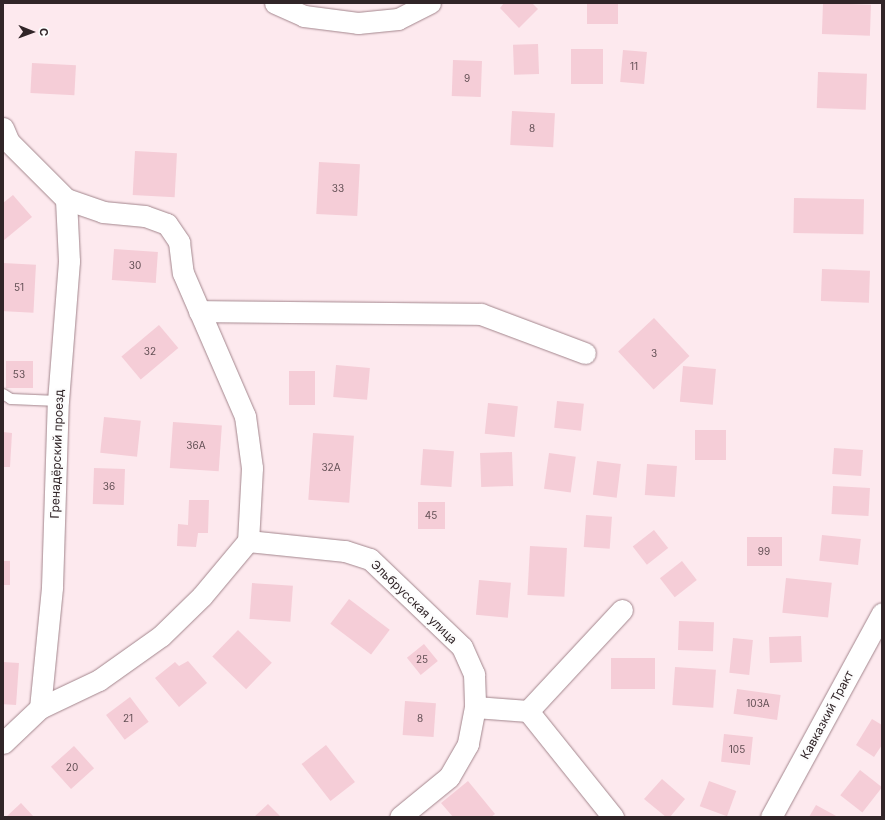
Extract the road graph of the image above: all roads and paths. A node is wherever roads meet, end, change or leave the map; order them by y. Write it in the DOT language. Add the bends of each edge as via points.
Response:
graph roads {
  1 [pos="276,3"];
  2 [pos="430,3"];
  3 [pos="3,128"];
  4 [pos="66,199"];
  5 [pos="199,311"];
  6 [pos="585,353"];
  7 [pos="3,394"];
  8 [pos="58,401"];
  9 [pos="248,541"];
  10 [pos="622,610"];
  11 [pos="882,613"];
  12 [pos="475,707"];
  13 [pos="40,708"];
  14 [pos="528,710"];
  15 [pos="3,743"];
  16 [pos="400,817"];
  17 [pos="613,817"];
  18 [pos="771,817"];
  1 -- 2 [label="street" via="304,16 358,23 398,19"];
  3 -- 4 [label="street" via="9,142"];
  4 -- 5 [label="street" via="103,212 145,216 167,224 179,242 183,273"];
  4 -- 8 [label="street, Гренадёрский проезд" via="69,261"];
  5 -- 6 [label="street" via="481,314"];
  5 -- 9 [label="street" via="246,416 252,468"];
  7 -- 8 [label="lane" via="11,399"];
  8 -- 13 [label="street, Гренадёрский проезд" via="52,587"];
  9 -- 12 [label="street, Эльбрусская улица" via="346,551 370,559 462,647 474,674"];
  9 -- 13 [label="street" via="202,596 161,636 99,680"];
  10 -- 14 [label="street"];
  11 -- 18 [label="street, Кавказкий Тракт"];
  12 -- 14 [label="street"];
  12 -- 16 [label="street, Эльбрусская улица" via="468,744 449,777"];
  13 -- 15 [label="street"];
  14 -- 17 [label="street"];
}
